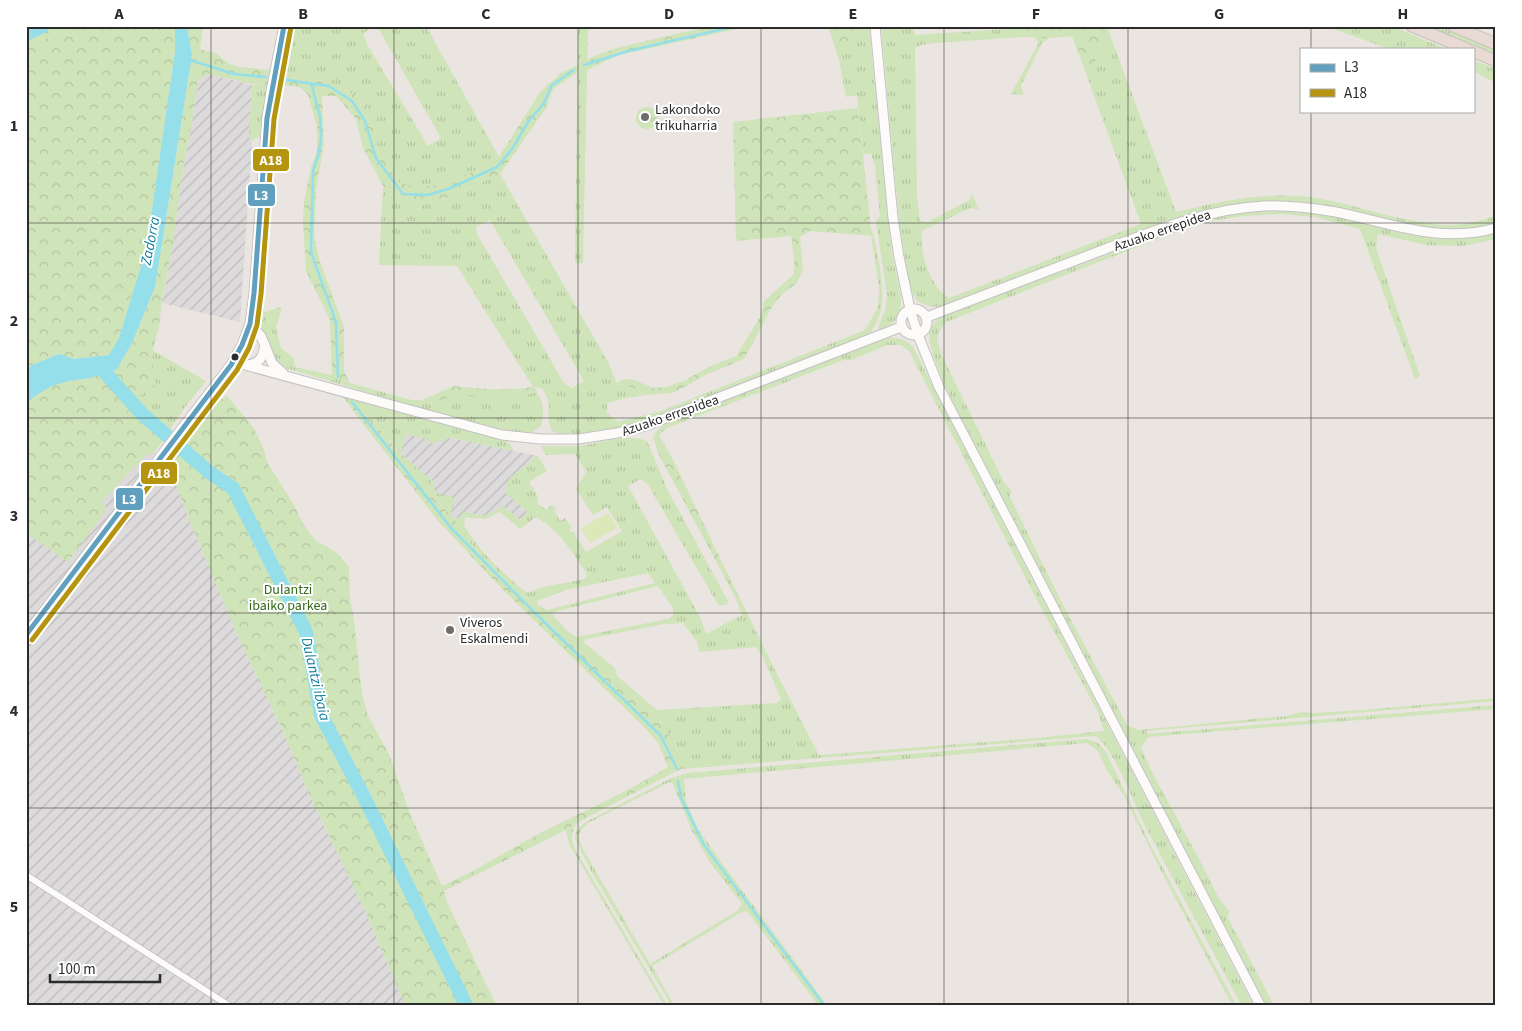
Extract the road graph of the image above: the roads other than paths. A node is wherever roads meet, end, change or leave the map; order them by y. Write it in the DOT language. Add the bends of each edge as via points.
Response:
graph roads {
  1 [pos="284,26"];
  2 [pos="875,26"];
  3 [pos="1412,26"];
  4 [pos="1453,26"];
  5 [pos="1496,44"];
  6 [pos="1465,48"];
  7 [pos="1474,51"];
  8 [pos="1496,61"];
  9 [pos="1496,228"];
  10 [pos="910,309"];
  11 [pos="927,317"];
  12 [pos="250,324"];
  13 [pos="902,327"];
  14 [pos="918,335"];
  15 [pos="265,345"];
  16 [pos="231,365"];
  17 [pos="245,365"];
  18 [pos="285,375"];
  19 [pos="26,635"];
  20 [pos="26,876"];
  21 [pos="228,1005"];
  22 [pos="1260,1005"];
  1 -- 12 [label="street" via="267,118"];
  2 -- 10 [label="street" via="893,218"];
  3 -- 6 [label="highway"];
  4 -- 5 [label="highway"];
  7 -- 8 [label="highway"];
  9 -- 11 [label="street, Azuako errepidea" via="1469,233 1431,233 1307,208 1265,206 1227,210 1157,230"];
  10 -- 11 [label="street" via="920,310"];
  10 -- 13 [label="street" via="903,313"];
  10 -- 14 [label="street"];
  11 -- 14 [label="street" via="926,328"];
  12 -- 15 [label="street"];
  12 -- 16 [label="street"];
  13 -- 14 [label="street" via="911,335"];
  13 -- 18 [label="street, Azuako errepidea" via="669,418 618,433 579,439 502,435"];
  14 -- 22 [label="street" via="939,387"];
  15 -- 17 [label="street" via="255,364"];
  15 -- 18 [label="street" via="272,363"];
  16 -- 17 [label="street, Azuako errepidea"];
  16 -- 19 [label="street"];
  17 -- 18 [label="street, Azuako errepidea"];
  20 -- 21 [label="street"];
}
